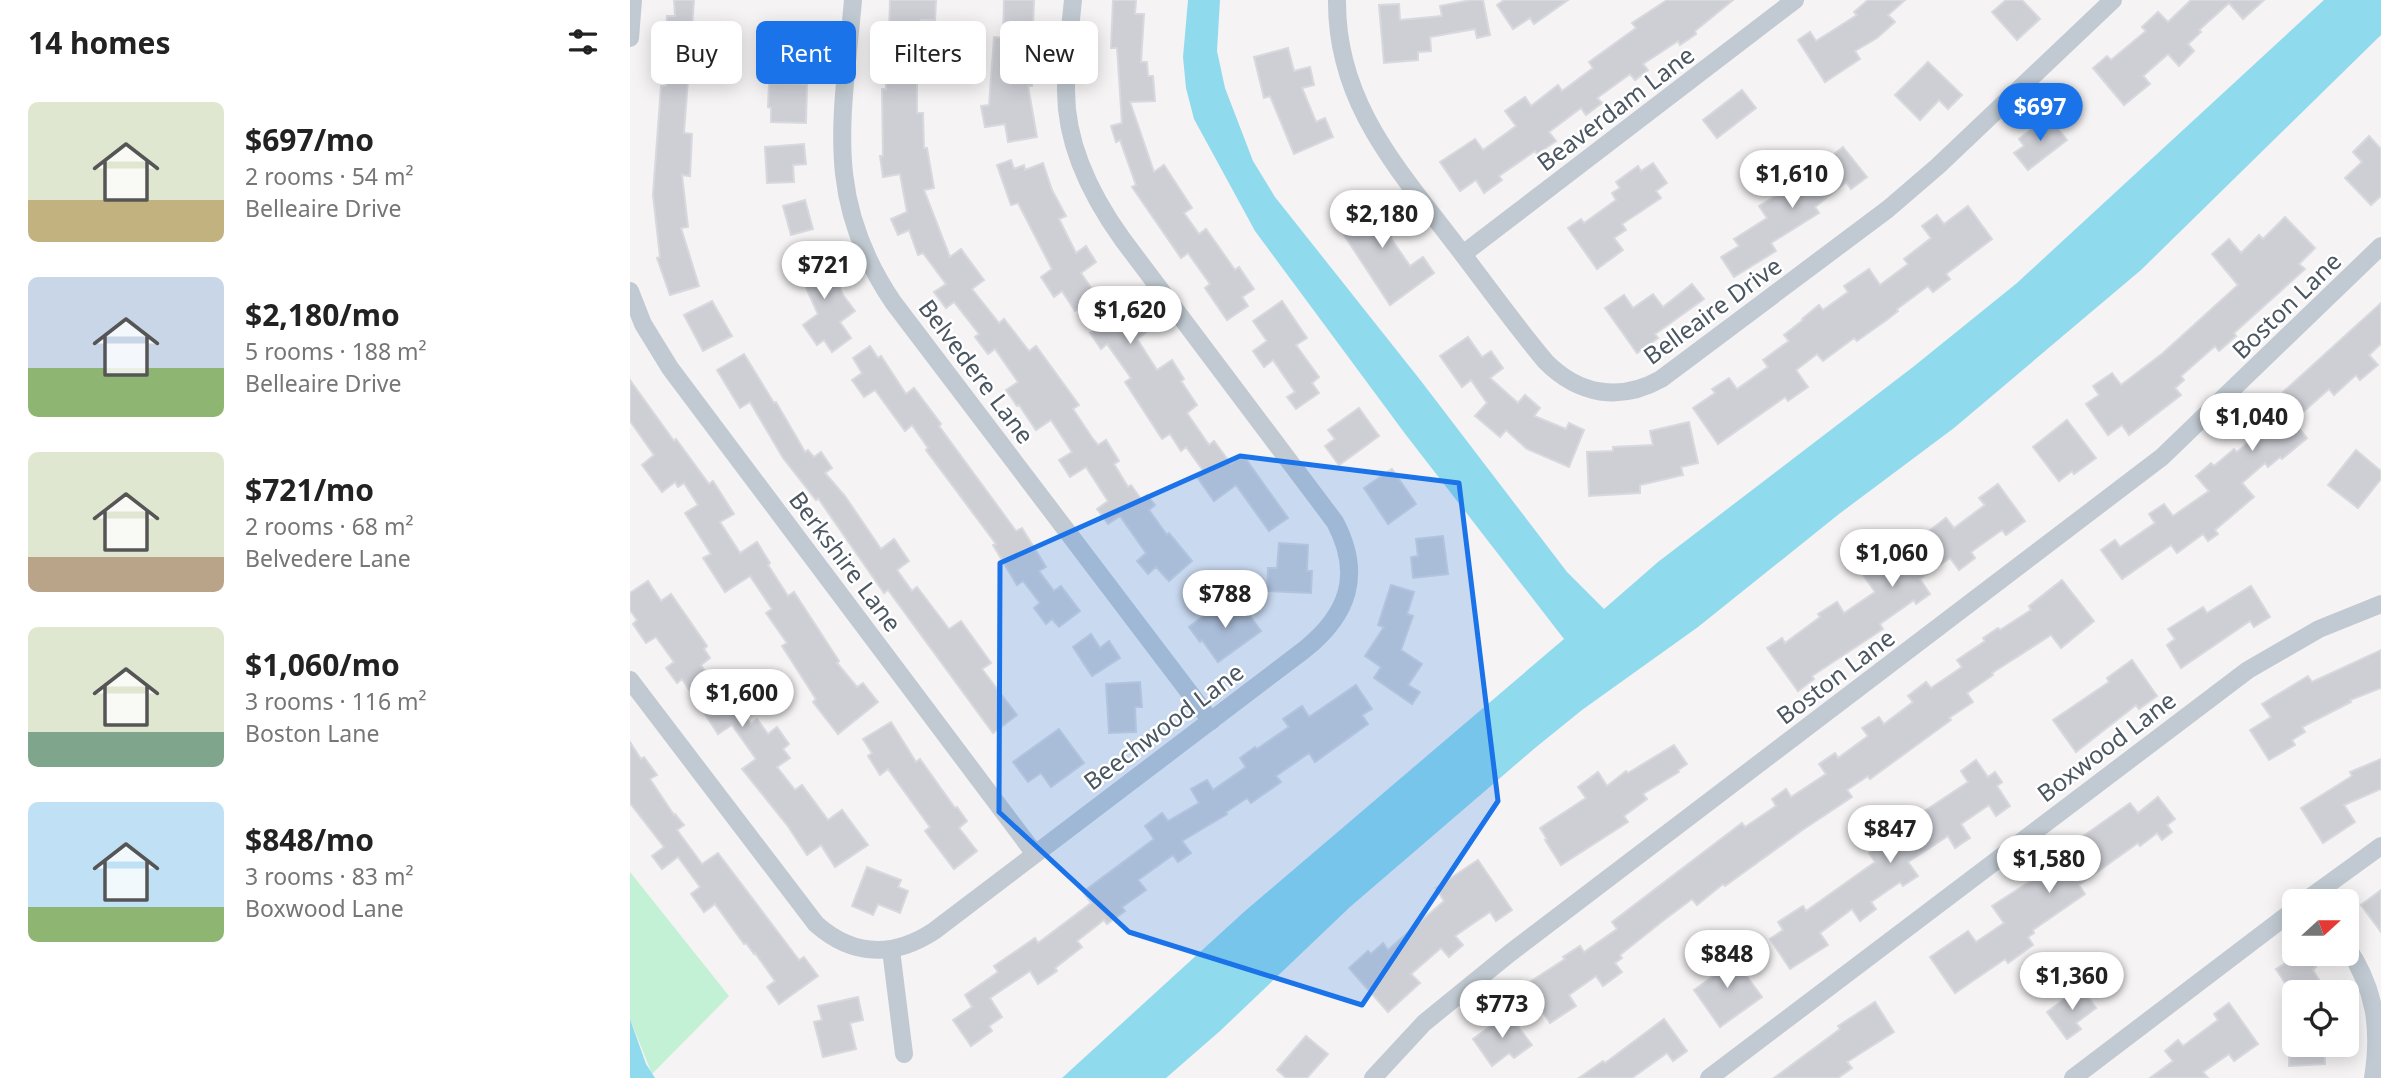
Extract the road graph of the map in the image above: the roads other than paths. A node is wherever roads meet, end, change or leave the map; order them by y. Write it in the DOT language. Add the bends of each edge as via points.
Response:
graph roads {
  1 [pos="633,0"];
  2 [pos="853,0"];
  3 [pos="1073,0"];
  4 [pos="1337,0"];
  5 [pos="1795,0"];
  6 [pos="2113,0"];
  7 [pos="630,38"];
  8 [pos="2381,246"];
  9 [pos="1463,254"];
  10 [pos="630,291"];
  11 [pos="2381,604"];
  12 [pos="630,680"];
  13 [pos="1211,721"];
  14 [pos="2381,846"];
  15 [pos="1035,853"];
  16 [pos="2324,889"];
  17 [pos="2282,919"];
  18 [pos="891,950"];
  19 [pos="2358,966"];
  20 [pos="904,1054"];
  21 [pos="1373,1078"];
  22 [pos="1709,1078"];
  23 [pos="2073,1078"];
  24 [pos="2372,1078"];
  1 -- 7 [label="street"];
  2 -- 13 [label="street, Belvedere Lane" via="843,172 850,214 867,258 894,302"];
  3 -- 13 [label="street, Beechwood Lane" via="1067,105 1076,150 1094,195 1329,513 1349,561 1346,595 1332,624"];
  4 -- 9 [label="street, Belleaire Drive" via="1341,47 1357,102 1380,144"];
  5 -- 9 [label="street, Beaverdam Lane"];
  6 -- 9 [label="street, Belleaire Drive" via="1888,209 1650,385 1610,393 1565,379 1535,350"];
  8 -- 21 [label="street, Boston Lane" via="2174,448 1510,953 1424,1023"];
  10 -- 15 [label="street, Berkshire Lane" via="643,324 670,368"];
  11 -- 22 [label="street, Boxwood Lane" via="2319,629 2248,670"];
  12 -- 18 [label="street, Beechwood Lane" via="816,924 847,944"];
  13 -- 15 [label="street, Beechwood Lane"];
  14 -- 16 [label="street"];
  15 -- 18 [label="street, Beechwood Lane" via="934,931"];
  17 -- 23 [label="street"];
  18 -- 20 [label="street"];
  19 -- 24 [label="street" via="2374,1005 2378,1034"];
}
